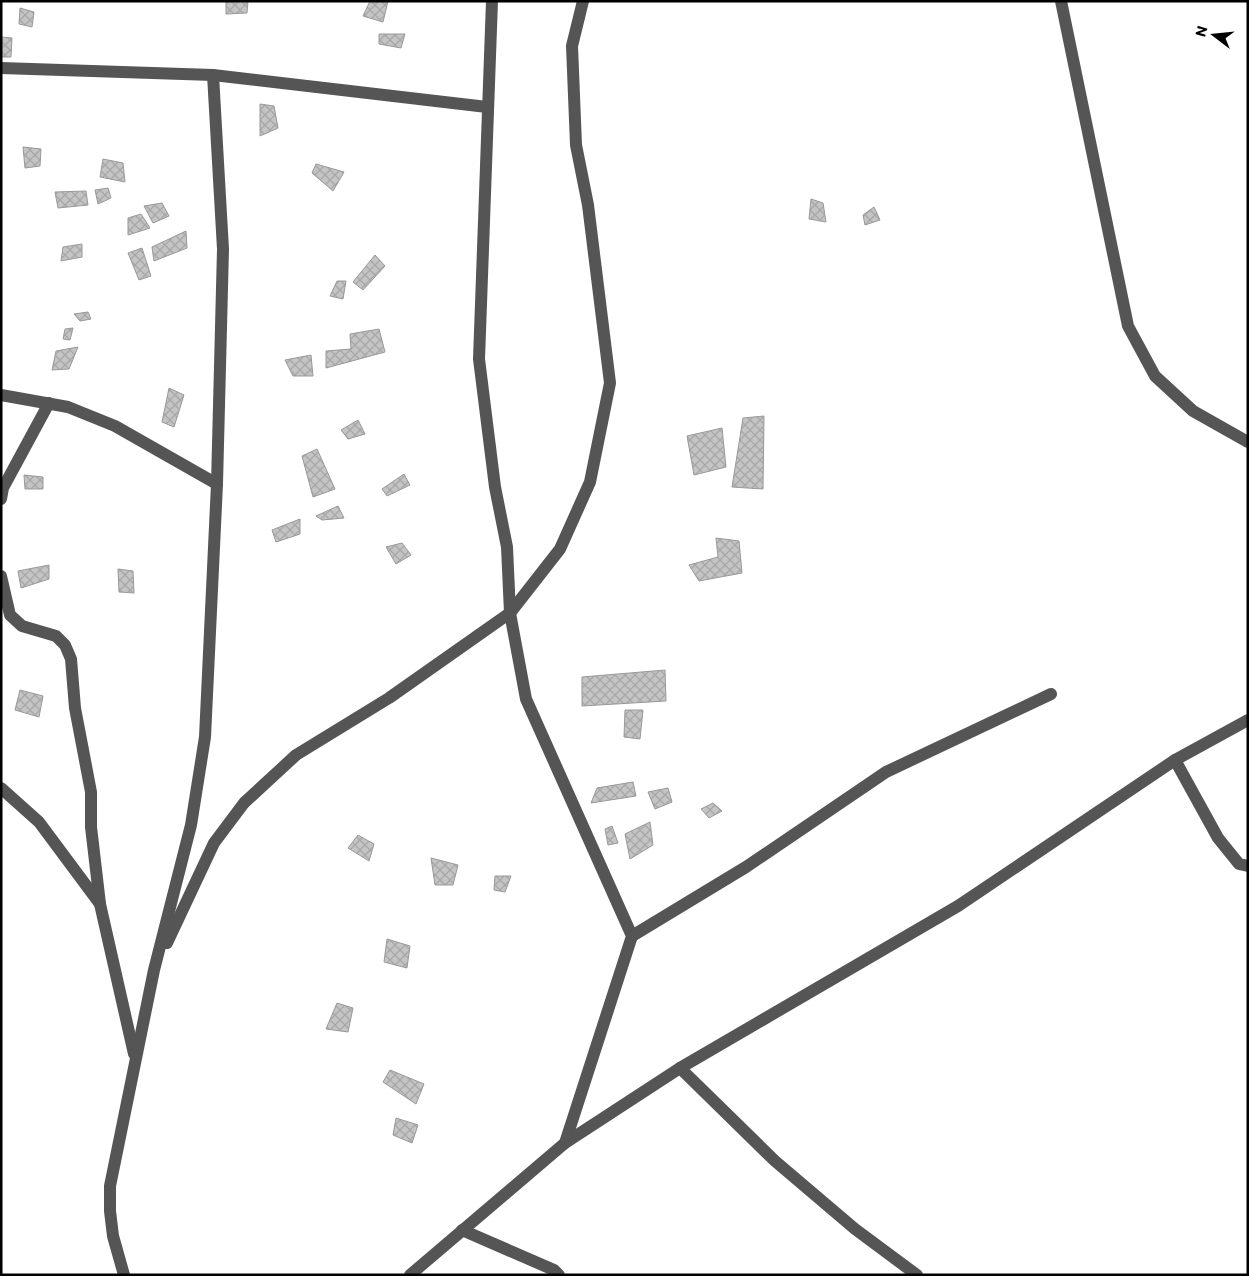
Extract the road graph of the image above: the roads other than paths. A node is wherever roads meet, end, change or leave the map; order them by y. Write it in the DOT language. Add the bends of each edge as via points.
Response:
graph roads {
  1 [pos="492,1"];
  2 [pos="583,1"];
  3 [pos="1061,1"];
  4 [pos="1,68"];
  5 [pos="213,76"];
  6 [pos="487,107"];
  7 [pos="1,395"];
  8 [pos="49,403"];
  9 [pos="1248,442"];
  10 [pos="217,484"];
  11 [pos="1,498"];
  12 [pos="1,576"];
  13 [pos="510,613"];
  14 [pos="1051,694"];
  15 [pos="1248,720"];
  16 [pos="1175,760"];
  17 [pos="1,788"];
  18 [pos="1248,866"];
  19 [pos="100,904"];
  20 [pos="632,936"];
  21 [pos="154,970"];
  22 [pos="135,1059"];
  23 [pos="680,1068"];
  24 [pos="565,1143"];
  25 [pos="462,1230"];
  26 [pos="124,1275"];
  27 [pos="410,1275"];
  28 [pos="560,1275"];
  29 [pos="917,1275"];
  1 -- 6 [label="street"];
  2 -- 13 [label="street" via="572,46 576,145 588,206 610,383 590,482 560,549"];
  3 -- 9 [label="street" via="1128,326 1155,376 1194,411"];
  4 -- 5 [label="street"];
  5 -- 6 [label="street"];
  5 -- 10 [label="street" via="223,249"];
  6 -- 13 [label="street" via="479,359 506,547"];
  7 -- 8 [label="street"];
  8 -- 10 [label="street" via="115,426"];
  8 -- 11 [label="street" via="3,488"];
  10 -- 21 [label="street" via="205,737 191,824"];
  12 -- 19 [label="street" via="10,615 22,626 56,636 65,645 71,659 74,708 91,792 91,827"];
  13 -- 20 [label="street" via="526,699"];
  13 -- 21 [label="street" via="389,698 296,755 244,803 214,843"];
  14 -- 20 [label="street" via="886,772 746,867"];
  15 -- 16 [label="street"];
  16 -- 18 [label="street" via="1218,838 1239,864"];
  16 -- 23 [label="street" via="958,906"];
  17 -- 19 [label="street" via="39,822"];
  19 -- 22 [label="street"];
  20 -- 24 [label="street"];
  21 -- 22 [label="street"];
  22 -- 26 [label="street" via="110,1186 113,1236"];
  23 -- 24 [label="street"];
  23 -- 29 [label="street" via="775,1161 855,1230"];
  24 -- 25 [label="street"];
  25 -- 27 [label="street"];
  25 -- 28 [label="street"];
}
